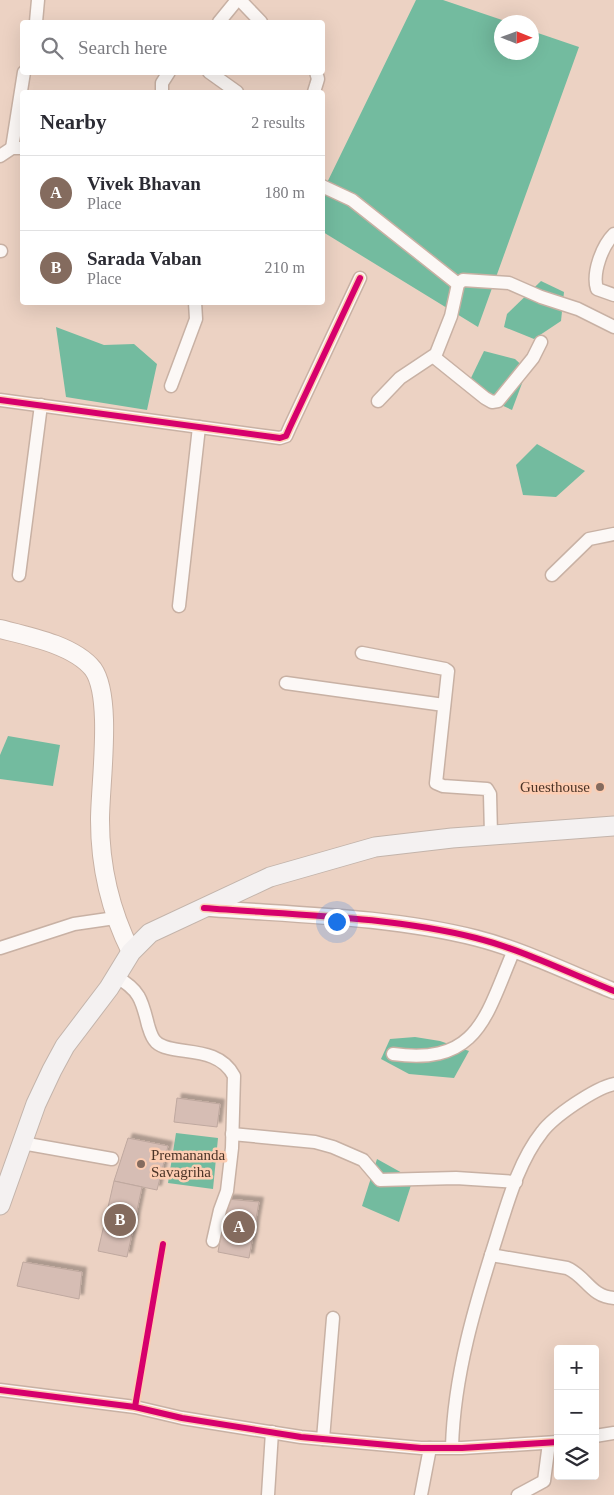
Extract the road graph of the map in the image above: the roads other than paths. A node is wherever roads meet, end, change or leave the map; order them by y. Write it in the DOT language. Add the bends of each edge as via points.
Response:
graph roads {
  1 [pos="38,0"];
  2 [pos="238,0"];
  3 [pos="36,20"];
  4 [pos="221,20"];
  5 [pos="259,20"];
  6 [pos="24,75"];
  7 [pos="167,75"];
  8 [pos="213,75"];
  9 [pos="317,75"];
  10 [pos="22,90"];
  11 [pos="162,90"];
  12 [pos="234,90"];
  13 [pos="315,90"];
  14 [pos="20,115"];
  15 [pos="17,148"];
  16 [pos="0,156"];
  17 [pos="325,187"];
  18 [pos="614,234"];
  19 [pos="360,278"];
  20 [pos="458,284"];
  21 [pos="614,295"];
  22 [pos="195,305"];
  23 [pos="614,327"];
  24 [pos="541,342"];
  25 [pos="434,356"];
  26 [pos="171,386"];
  27 [pos="0,400"];
  28 [pos="378,401"];
  29 [pos="41,405"];
  30 [pos="199,427"];
  31 [pos="614,534"];
  32 [pos="19,575"];
  33 [pos="552,575"];
  34 [pos="178,606"];
  35 [pos="0,629"];
  36 [pos="362,654"];
  37 [pos="286,683"];
  38 [pos="444,705"];
  39 [pos="614,826"];
  40 [pos="491,835"];
  41 [pos="204,908"];
  42 [pos="114,918"];
  43 [pos="0,948"];
  44 [pos="514,950"];
  45 [pos="131,952"];
  46 [pos="116,976"];
  47 [pos="614,991"];
  48 [pos="393,1054"];
  49 [pos="614,1084"];
  50 [pos="232,1134"];
  51 [pos="22,1143"];
  52 [pos="112,1159"];
  53 [pos="516,1182"];
  54 [pos="0,1205"];
  55 [pos="213,1241"];
  56 [pos="491,1255"];
  57 [pos="614,1298"];
  58 [pos="333,1318"];
  59 [pos="0,1390"];
  60 [pos="272,1432"];
  61 [pos="614,1433"];
  62 [pos="599,1435"];
  63 [pos="323,1439"];
  64 [pos="553,1443"];
  65 [pos="452,1447"];
  66 [pos="430,1448"];
  67 [pos="268,1495"];
  68 [pos="421,1495"];
  69 [pos="518,1495"];
  1 -- 3 [label="street"];
  2 -- 4 [label="street"];
  2 -- 5 [label="street"];
  6 -- 10 [label="street"];
  7 -- 11 [label="street"];
  8 -- 12 [label="street"];
  9 -- 13 [label="street"];
  14 -- 15 [label="street"];
  15 -- 16 [label="street"];
  17 -- 20 [label="street" via="352,200"];
  18 -- 21 [label="street" via="598,265 595,281 597,289"];
  19 -- 30 [label="street" via="286,436 280,438"];
  20 -- 23 [label="street" via="463,280 509,283 541,298 578,309"];
  20 -- 25 [label="street" via="451,316"];
  22 -- 26 [label="street" via="196,320"];
  24 -- 25 [label="street" via="533,358 498,401 492,402"];
  25 -- 28 [label="street" via="400,378"];
  27 -- 29 [label="street"];
  29 -- 30 [label="street"];
  29 -- 32 [label="street"];
  30 -- 34 [label="street"];
  31 -- 33 [label="street" via="589,539"];
  35 -- 42 [label="main road" via="50,642 83,660 100,683 103,734 100,821 106,883"];
  36 -- 38 [label="street" via="445,669 448,676"];
  37 -- 38 [label="street"];
  38 -- 40 [label="street" via="436,783 487,789 490,794"];
  39 -- 40 [label="main road"];
  40 -- 41 [label="main road" via="375,847 343,855 270,877"];
  41 -- 44 [label="street" via="421,926"];
  41 -- 45 [label="main road" via="150,933"];
  42 -- 43 [label="street" via="74,924"];
  42 -- 45 [label="main road"];
  44 -- 47 [label="street"];
  44 -- 48 [label="street" via="488,1012 460,1046 424,1057"];
  45 -- 46 [label="main road"];
  46 -- 50 [label="street" via="138,993 150,1032 161,1046 208,1055 230,1069 234,1076"];
  46 -- 51 [label="main road" via="65,1046"];
  49 -- 53 [label="street" via="588,1095 543,1130"];
  50 -- 53 [label="street" via="315,1142 333,1147 363,1160 380,1180 456,1178"];
  50 -- 55 [label="street" via="227,1191"];
  51 -- 52 [label="street"];
  51 -- 54 [label="main road"];
  53 -- 56 [label="street"];
  56 -- 57 [label="street" via="568,1268 593,1291"];
  56 -- 65 [label="street" via="464,1349"];
  58 -- 63 [label="street"];
  59 -- 60 [label="street" via="135,1408"];
  60 -- 63 [label="street"];
  60 -- 67 [label="street"];
  61 -- 62 [label="street"];
  63 -- 66 [label="street"];
  64 -- 65 [label="street"];
  64 -- 69 [label="street" via="544,1481"];
  65 -- 66 [label="street"];
  66 -- 68 [label="street"];
}
